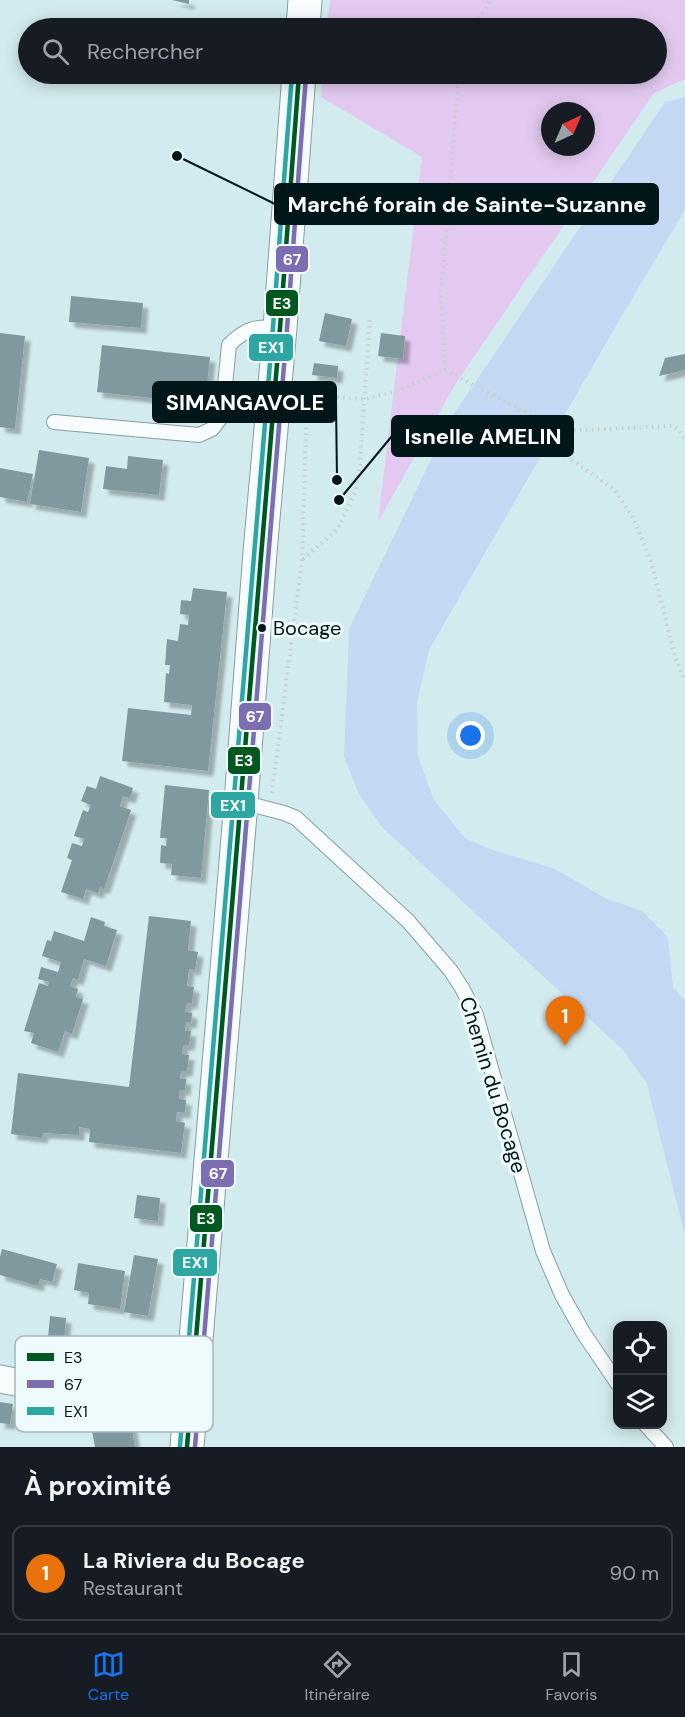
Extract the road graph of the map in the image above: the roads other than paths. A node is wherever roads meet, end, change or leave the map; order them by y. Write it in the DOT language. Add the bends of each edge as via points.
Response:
graph roads {
  1 [pos="298,84"];
  2 [pos="280,328"];
  3 [pos="54,422"];
  4 [pos="256,805"];
  5 [pos="198,1336"];
  6 [pos="613,1377"];
  7 [pos="0,1379"];
  8 [pos="15,1383"];
  9 [pos="649,1429"];
  10 [pos="666,1447"];
  1 -- 2 [label="main road"];
  2 -- 3 [label="lane" via="261,327 242,333 229,345 222,416 212,429 200,435"];
  2 -- 4 [label="main road" via="260,552"];
  4 -- 5 [label="main road"];
  4 -- 6 [label="lane, Chemin du Bocage" via="296,818 408,921 462,987 476,1015 543,1251 562,1295"];
  7 -- 8 [label="street"];
  9 -- 10 [label="lane"];
}
